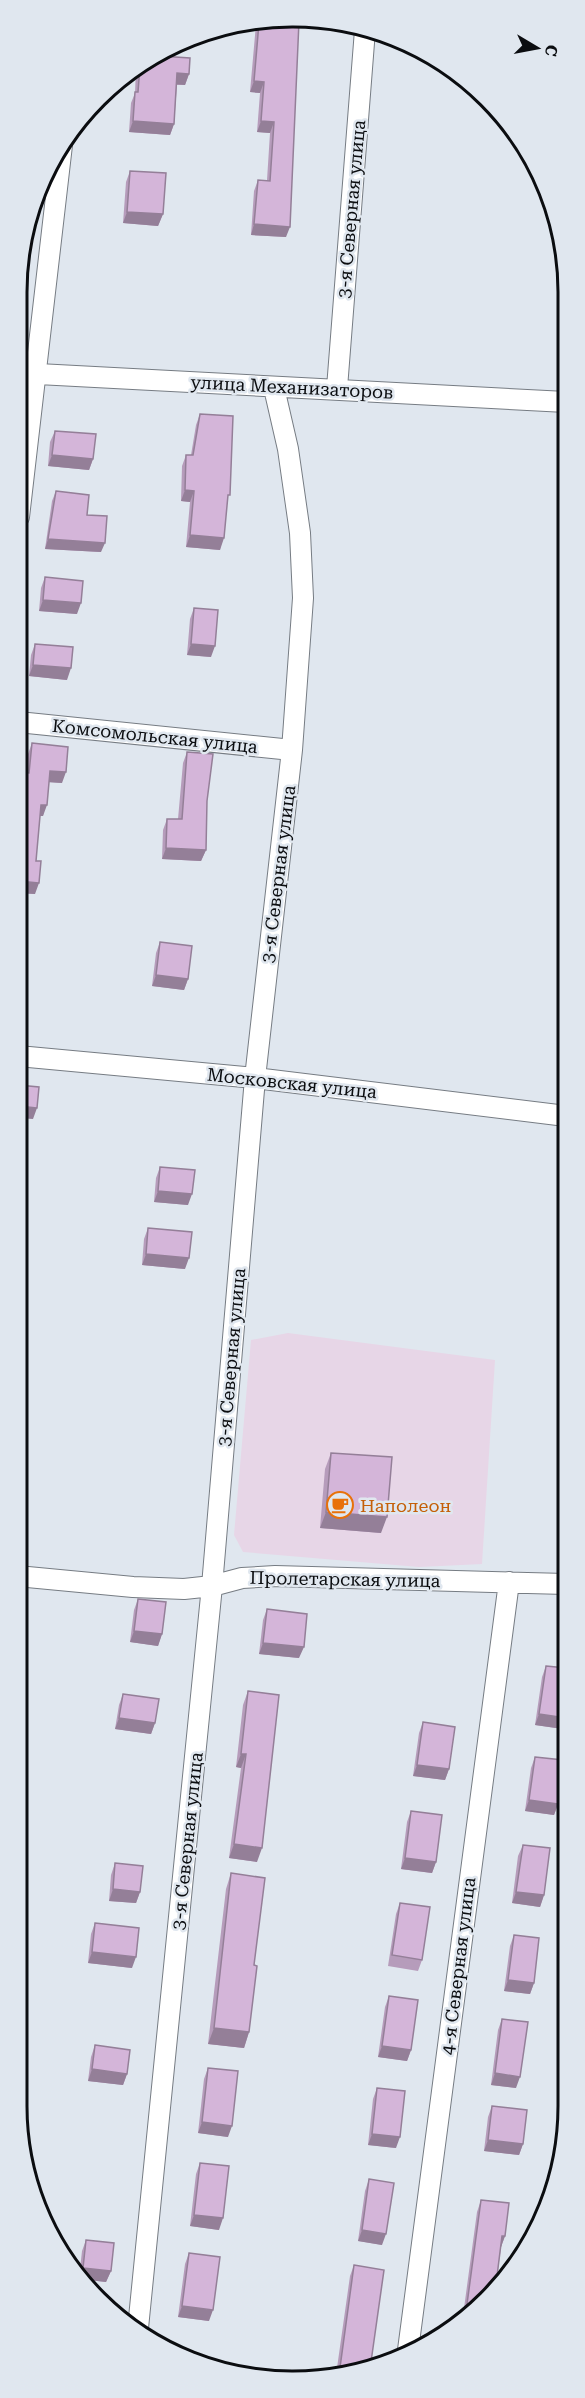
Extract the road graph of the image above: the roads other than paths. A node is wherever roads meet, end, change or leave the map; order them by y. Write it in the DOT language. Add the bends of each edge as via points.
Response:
graph roads {
  1 [pos="364,37"];
  2 [pos="59,167"];
  3 [pos="27,374"];
  4 [pos="274,388"];
  5 [pos="337,388"];
  6 [pos="558,402"];
  7 [pos="27,723"];
  8 [pos="292,750"];
  9 [pos="27,1057"];
  10 [pos="255,1078"];
  11 [pos="558,1115"];
  12 [pos="27,1577"];
  13 [pos="509,1582"];
  14 [pos="558,1584"];
  15 [pos="212,1586"];
  16 [pos="139,2321"];
  17 [pos="409,2345"];
  1 -- 5 [label="street, 3-я Северная улица"];
  2 -- 3 [label="street"];
  3 -- 4 [label="street, улица Механизаторов"];
  4 -- 5 [label="street, улица Механизаторов"];
  4 -- 8 [label="street, 3-я Северная улица" via="288,449 300,533 303,598"];
  5 -- 6 [label="street, улица Механизаторов"];
  7 -- 8 [label="street, Комсомольская улица"];
  8 -- 10 [label="street, 3-я Северная улица"];
  9 -- 10 [label="street, Московская улица"];
  10 -- 11 [label="street, Московская улица"];
  10 -- 15 [label="street, 3-я Северная улица"];
  12 -- 15 [label="street, Пролетарская улица" via="132,1587"];
  13 -- 14 [label="street, Пролетарская улица"];
  13 -- 15 [label="street, Пролетарская улица" via="274,1576 242,1578"];
  13 -- 17 [label="street, 4-я Северная улица"];
  15 -- 16 [label="street, 3-я Северная улица"];
}
